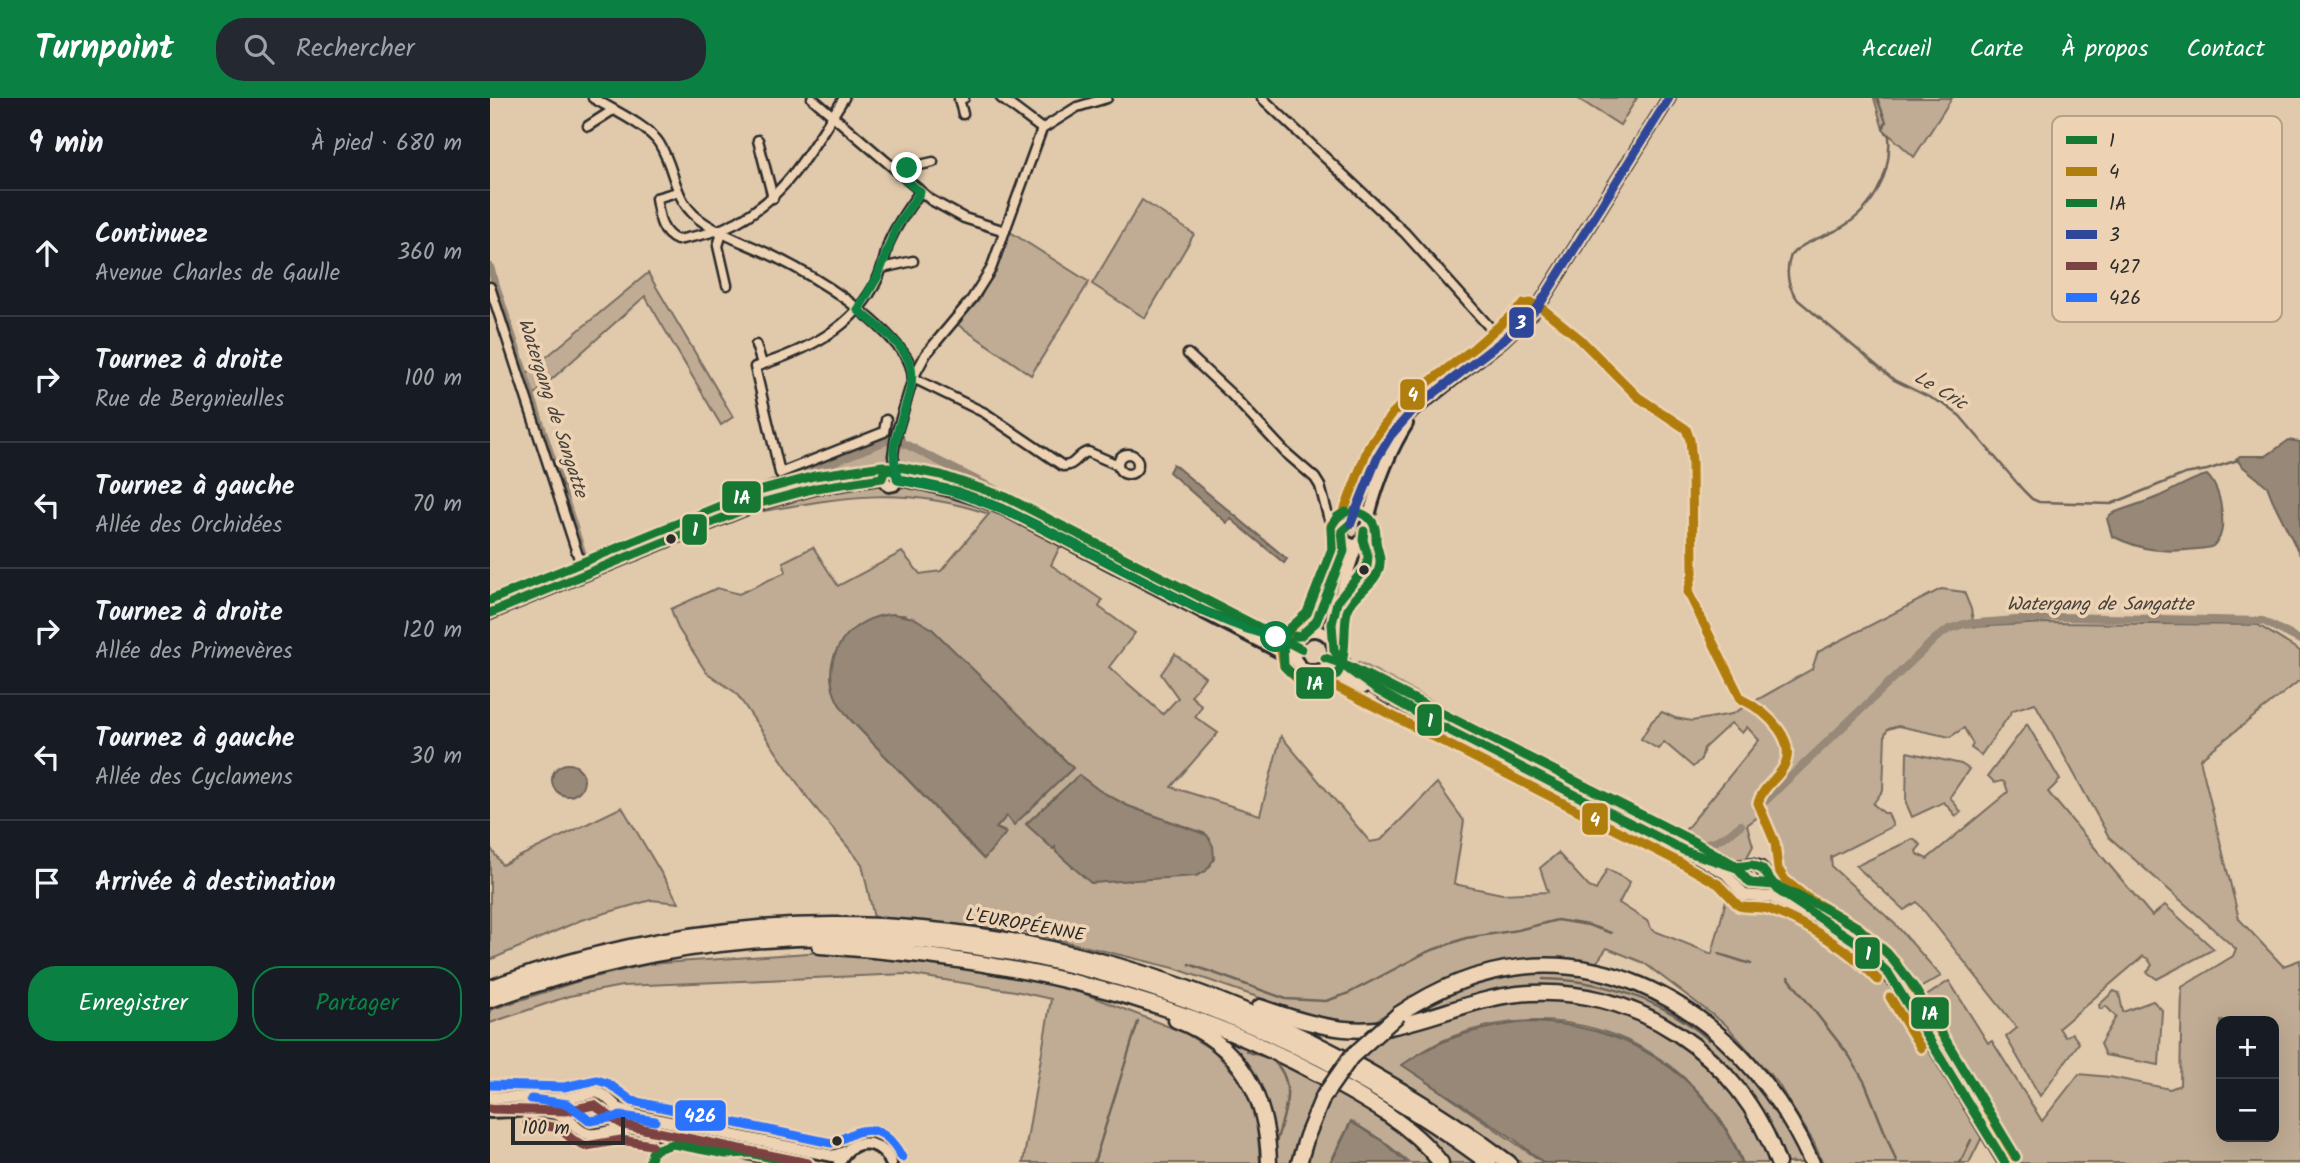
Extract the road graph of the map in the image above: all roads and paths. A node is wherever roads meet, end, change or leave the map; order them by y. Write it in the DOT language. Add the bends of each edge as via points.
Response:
graph roads {
  1 [pos="593,98"];
  2 [pos="812,98"];
  3 [pos="844,98"];
  4 [pos="964,98"];
  5 [pos="1001,98"];
  6 [pos="1107,98"];
  7 [pos="1262,98"];
  8 [pos="1670,98"];
  9 [pos="613,110"];
  10 [pos="833,114"];
  11 [pos="963,114"];
  12 [pos="588,126"];
  13 [pos="1042,129"];
  14 [pos="758,140"];
  15 [pos="933,162"];
  16 [pos="899,174"];
  17 [pos="677,192"];
  18 [pos="920,192"];
  19 [pos="772,198"];
  20 [pos="989,227"];
  21 [pos="1005,231"];
  22 [pos="720,232"];
  23 [pos="1000,247"];
  24 [pos="913,261"];
  25 [pos="882,268"];
  26 [pos="727,285"];
  27 [pos="490,287"];
  28 [pos="858,310"];
  29 [pos="1502,341"];
  30 [pos="757,345"];
  31 [pos="904,353"];
  32 [pos="1188,354"];
  33 [pos="921,362"];
  34 [pos="762,364"];
  35 [pos="913,378"];
  36 [pos="1430,396"];
  37 [pos="886,421"];
  38 [pos="894,452"];
  39 [pos="1118,466"];
  40 [pos="883,475"];
  41 [pos="897,476"];
  42 [pos="1346,530"];
  43 [pos="1362,537"];
  44 [pos="584,574"];
  45 [pos="1203,611"];
  46 [pos="490,613"];
  47 [pos="1304,634"];
  48 [pos="1333,647"];
  49 [pos="1295,660"];
  50 [pos="1321,670"];
  51 [pos="1435,723"];
  52 [pos="1685,851"];
  53 [pos="1745,866"];
  54 [pos="1767,876"];
  55 [pos="1737,887"];
  56 [pos="1755,897"];
  57 [pos="1819,919"];
  58 [pos="654,955"];
  59 [pos="987,964"];
  60 [pos="1139,971"];
  61 [pos="490,988"];
  62 [pos="490,1000"];
  63 [pos="581,1095"];
  64 [pos="490,1097"];
  65 [pos="610,1102"];
  66 [pos="490,1112"];
  67 [pos="574,1124"];
  68 [pos="601,1132"];
  69 [pos="845,1152"];
  70 [pos="891,1162"];
  71 [pos="794,1163"];
  72 [pos="839,1163"];
  73 [pos="1269,1163"];
  74 [pos="1299,1163"];
  75 [pos="1441,1163"];
  76 [pos="1489,1163"];
  77 [pos="1509,1163"];
  78 [pos="1778,1163"];
  79 [pos="1812,1163"];
  80 [pos="2005,1163"];
  1 -- 9 [label="street"];
  2 -- 10 [label="street"];
  3 -- 10 [label="street"];
  4 -- 11 [label="street" via="959,99"];
  5 -- 13 [label="street"];
  6 -- 13 [label="street" via="1077,107"];
  7 -- 29 [label="street" via="1405,233"];
  8 -- 29 [label="main road" via="1545,297"];
  9 -- 12 [label="street"];
  9 -- 17 [label="street" via="657,141"];
  10 -- 16 [label="street"];
  10 -- 19 [label="street" via="799,168"];
  13 -- 21 [label="street"];
  14 -- 19 [label="street"];
  15 -- 16 [label="street"];
  16 -- 18 [label="street"];
  17 -- 22 [label="street" via="690,211"];
  17 -- 22 [label="street" via="656,198 669,236 677,240"];
  18 -- 20 [label="street" via="953,213"];
  18 -- 25 [label="street" via="896,227"];
  19 -- 22 [label="street"];
  20 -- 21 [label="street"];
  20 -- 23 [label="street"];
  21 -- 23 [label="street"];
  22 -- 26 [label="street" via="718,250"];
  22 -- 28 [label="street" via="799,270"];
  23 -- 33 [label="street" via="978,291"];
  24 -- 25 [label="street"];
  25 -- 28 [label="street"];
  27 -- 44 [label="street"];
  28 -- 31 [label="street"];
  28 -- 34 [label="street" via="812,345"];
  29 -- 36 [label="main road"];
  30 -- 34 [label="street"];
  31 -- 33 [label="street"];
  31 -- 35 [label="street"];
  32 -- 42 [label="street" via="1315,478 1326,511"];
  33 -- 35 [label="street"];
  34 -- 37 [label="street" via="755,367 780,473 884,432"];
  35 -- 38 [label="street"];
  35 -- 39 [label="street" via="985,413 1060,465 1073,464 1088,452"];
  36 -- 42 [label="main road" via="1404,418 1384,445"];
  36 -- 43 [label="main road" via="1398,438"];
  38 -- 40 [label="street"];
  38 -- 41 [label="street"];
  40 -- 41 [label="main road" via="891,486"];
  40 -- 44 [label="main road" via="770,499"];
  41 -- 45 [label="main road" via="1002,508"];
  42 -- 43 [label="main road" via="1359,524"];
  42 -- 43 [label="main road" via="1353,546"];
  42 -- 47 [label="main road" via="1344,551 1318,620"];
  43 -- 48 [label="main road" via="1333,616"];
  44 -- 46 [label="main road"];
  45 -- 47 [label="main road" via="1273,636"];
  45 -- 49 [label="main road"];
  47 -- 48 [label="main road" via="1322,633"];
  47 -- 49 [label="main road" via="1294,646"];
  48 -- 50 [label="main road" via="1330,663"];
  48 -- 51 [label="main road" via="1355,674"];
  49 -- 50 [label="main road" via="1307,670"];
  50 -- 51 [label="main road"];
  51 -- 52 [label="main road"];
  52 -- 53 [label="main road"];
  52 -- 55 [label="main road" via="1726,874"];
  53 -- 54 [label="main road" via="1758,866"];
  53 -- 55 [label="main road" via="1736,876"];
  54 -- 56 [label="main road" via="1765,890"];
  54 -- 57 [label="main road" via="1779,891"];
  55 -- 56 [label="main road" via="1744,895"];
  56 -- 57 [label="main road" via="1772,897"];
  57 -- 80 [label="main road" via="1862,946 1895,982"];
  58 -- 59 [label="highway" via="820,946"];
  58 -- 62 [label="highway, L'EUROPÉENNE" via="556,978"];
  58 -- 76 [label="highway, L'EUROPÉENNE" via="759,941 877,938 972,946 1080,966 1186,998 1287,1041 1378,1089"];
  59 -- 73 [label="highway" via="1137,1006 1215,1040 1238,1063 1258,1097"];
  59 -- 75 [label="highway" via="1112,990 1232,1032 1350,1091 1400,1123"];
  60 -- 61 [label="highway, L'EUROPÉENNE" via="1053,948 973,935 818,926 736,931 648,944"];
  60 -- 77 [label="highway, L'EUROPÉENNE" via="1231,1003 1331,1050 1421,1102"];
  60 -- 78 [label="highway" via="1185,979 1306,1022 1352,1030 1395,1026 1476,1001 1518,994 1560,993 1609,1001 1665,1025 1712,1060 1752,1108"];
  63 -- 64 [label="main road" via="565,1099"];
  63 -- 65 [label="main road" via="596,1092"];
  63 -- 67 [label="main road" via="572,1107"];
  65 -- 68 [label="main road" via="612,1119"];
  65 -- 69 [label="main road" via="646,1117 830,1155"];
  66 -- 67 [label="main road" via="552,1113"];
  67 -- 68 [label="main road" via="586,1133"];
  68 -- 71 [label="main road" via="633,1129"];
  69 -- 70 [label="main road" via="856,1144 870,1143 882,1149"];
  69 -- 72 [label="main road"];
  74 -- 79 [label="highway, bridge" via="1323,1097 1351,1058 1399,1014 1448,987 1484,975 1545,967 1580,969 1631,981 1691,1012 1740,1053 1783,1109"];
}
